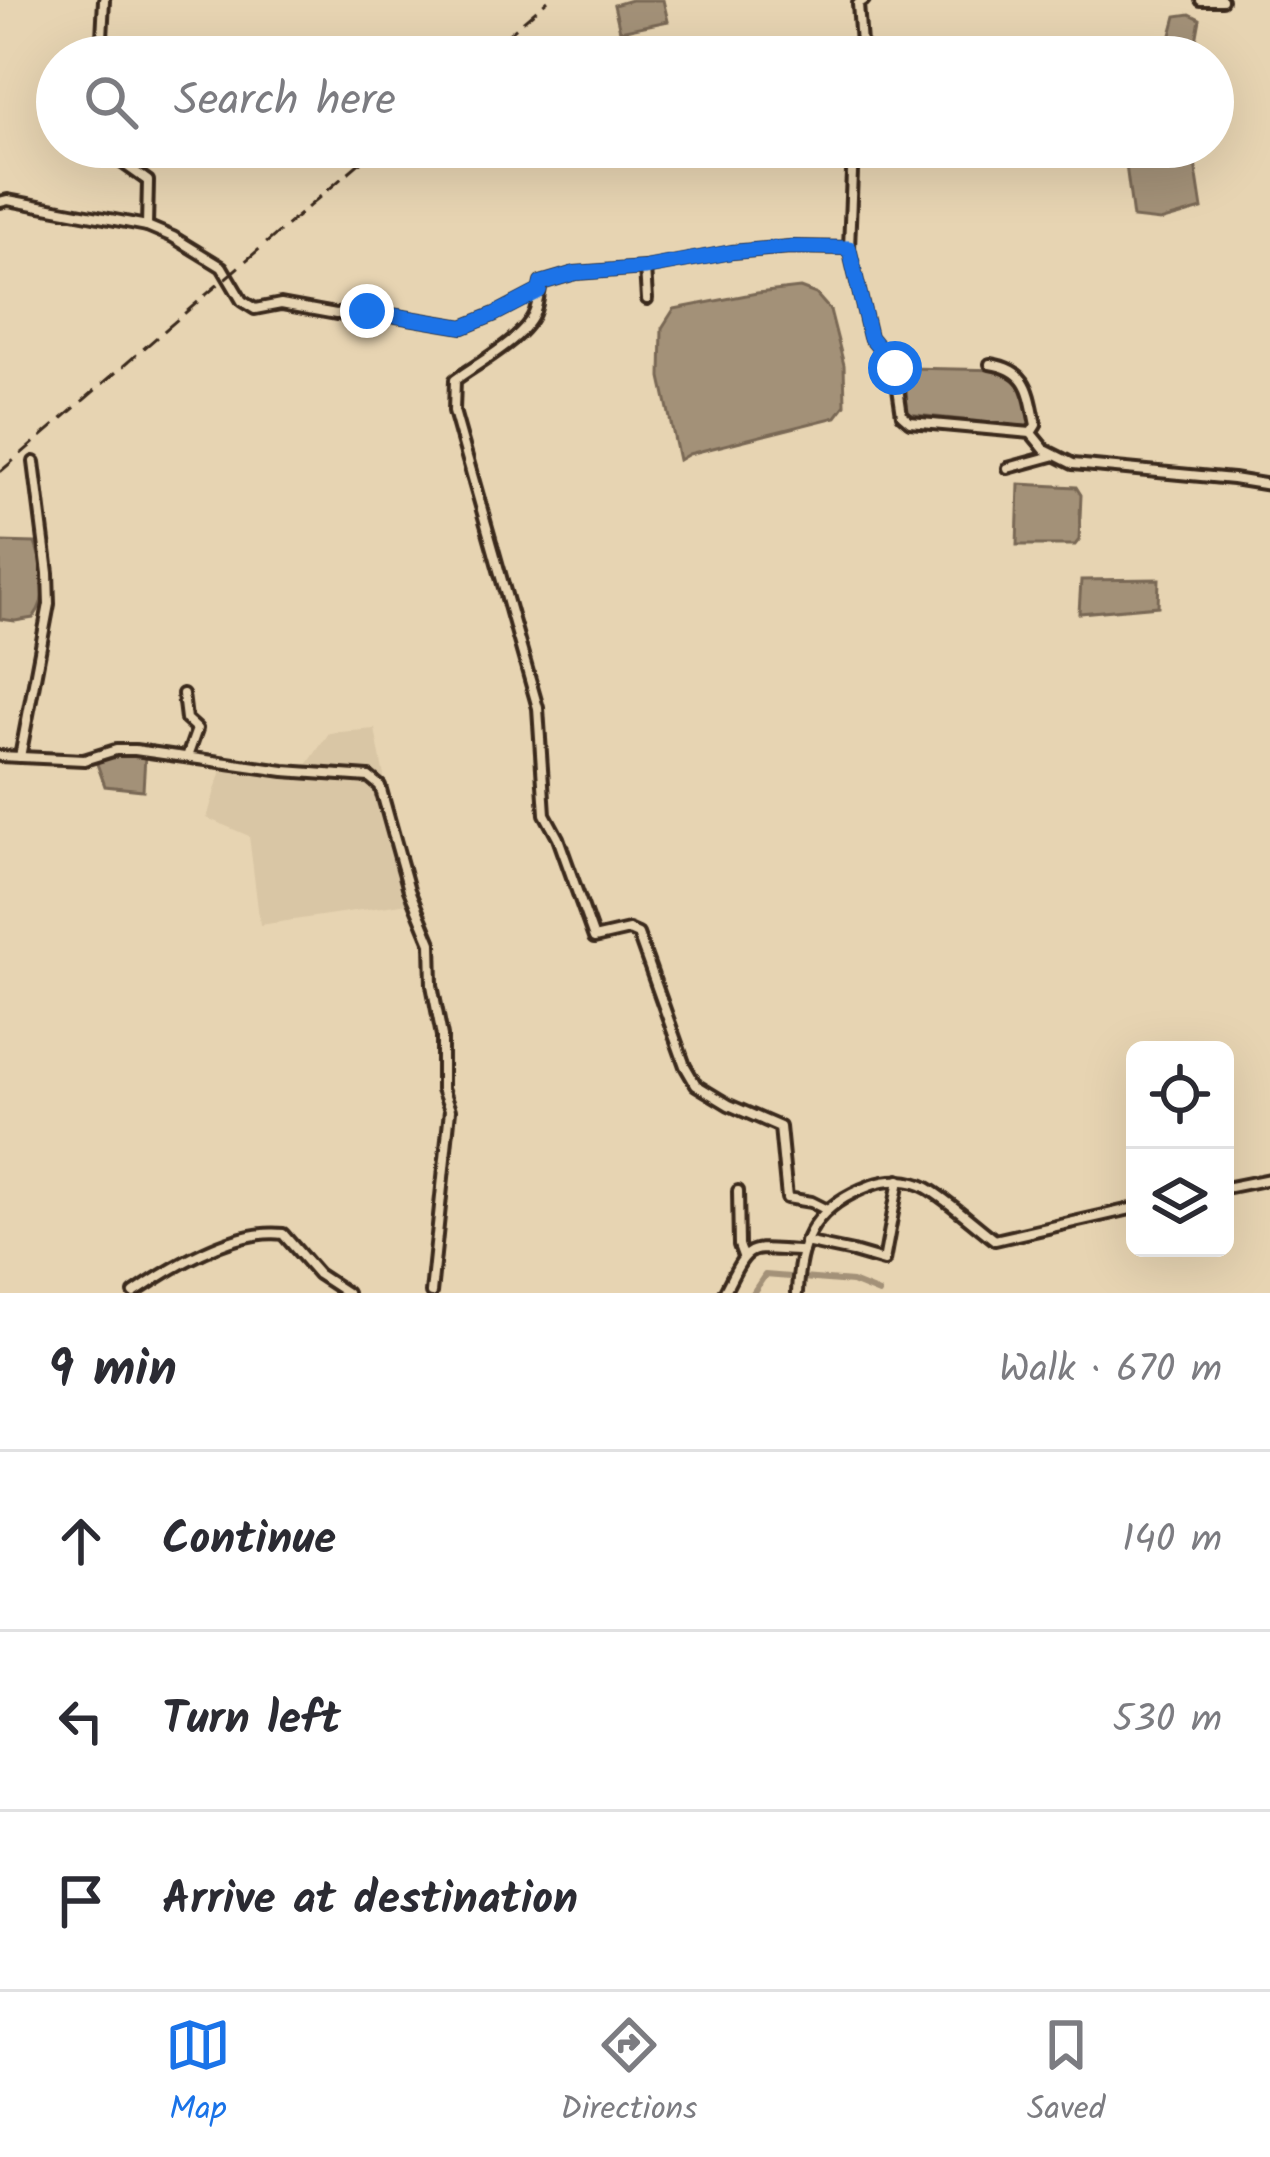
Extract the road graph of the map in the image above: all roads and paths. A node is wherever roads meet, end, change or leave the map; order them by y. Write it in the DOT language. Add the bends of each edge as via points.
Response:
graph roads {
  1 [pos="104,0"];
  2 [pos="1201,0"];
  3 [pos="1222,0"];
  4 [pos="859,1"];
  5 [pos="102,36"];
  6 [pos="861,36"];
  7 [pos="130,168"];
  8 [pos="852,168"];
  9 [pos="0,202"];
  10 [pos="148,226"];
  11 [pos="849,248"];
  12 [pos="645,268"];
  13 [pos="539,291"];
  14 [pos="647,299"];
  15 [pos="990,364"];
  16 [pos="1031,433"];
  17 [pos="1053,455"];
  18 [pos="34,462"];
  19 [pos="1008,468"];
  20 [pos="1270,485"];
  21 [pos="183,694"];
  22 [pos="0,756"];
  23 [pos="20,757"];
  24 [pos="187,758"];
  25 [pos="1270,1179"];
  26 [pos="899,1180"];
  27 [pos="1234,1186"];
  28 [pos="738,1191"];
  29 [pos="825,1209"];
  30 [pos="1126,1210"];
  31 [pos="802,1251"];
  32 [pos="743,1256"];
  33 [pos="797,1291"];
  34 [pos="134,1293"];
  35 [pos="347,1293"];
  36 [pos="431,1293"];
  37 [pos="724,1293"];
  1 -- 5 [label="street"];
  2 -- 3 [label="street"];
  4 -- 6 [label="street"];
  7 -- 10 [label="street" via="148,181"];
  8 -- 11 [label="street"];
  9 -- 10 [label="street"];
  10 -- 13 [label="street" via="222,267 255,309 367,311 463,327"];
  11 -- 12 [label="street" via="732,252"];
  11 -- 16 [label="street" via="870,337 895,368 902,416"];
  12 -- 13 [label="street" via="575,273 541,283"];
  12 -- 14 [label="street"];
  13 -- 29 [label="street" via="534,316 511,343 455,380 454,411 538,708 545,814 594,938 638,934 695,1085 780,1127 787,1198"];
  15 -- 16 [label="street" via="1020,374 1036,425"];
  16 -- 17 [label="street"];
  17 -- 19 [label="street"];
  17 -- 20 [label="street" via="1072,464"];
  18 -- 23 [label="street" via="49,604"];
  21 -- 24 [label="street" via="185,719 197,729"];
  22 -- 23 [label="street"];
  23 -- 24 [label="street" via="84,760 135,750"];
  24 -- 36 [label="street" via="369,777 380,786 431,944 450,1110"];
  25 -- 27 [label="street"];
  26 -- 29 [label="street"];
  26 -- 30 [label="street" via="925,1186 995,1240"];
  26 -- 31 [label="street" via="884,1262"];
  28 -- 32 [label="street"];
  29 -- 31 [label="street"];
  31 -- 32 [label="street" via="752,1249"];
  31 -- 33 [label="street"];
  32 -- 37 [label="street"];
  34 -- 35 [label="street" via="202,1253 265,1231 284,1234"];
}
